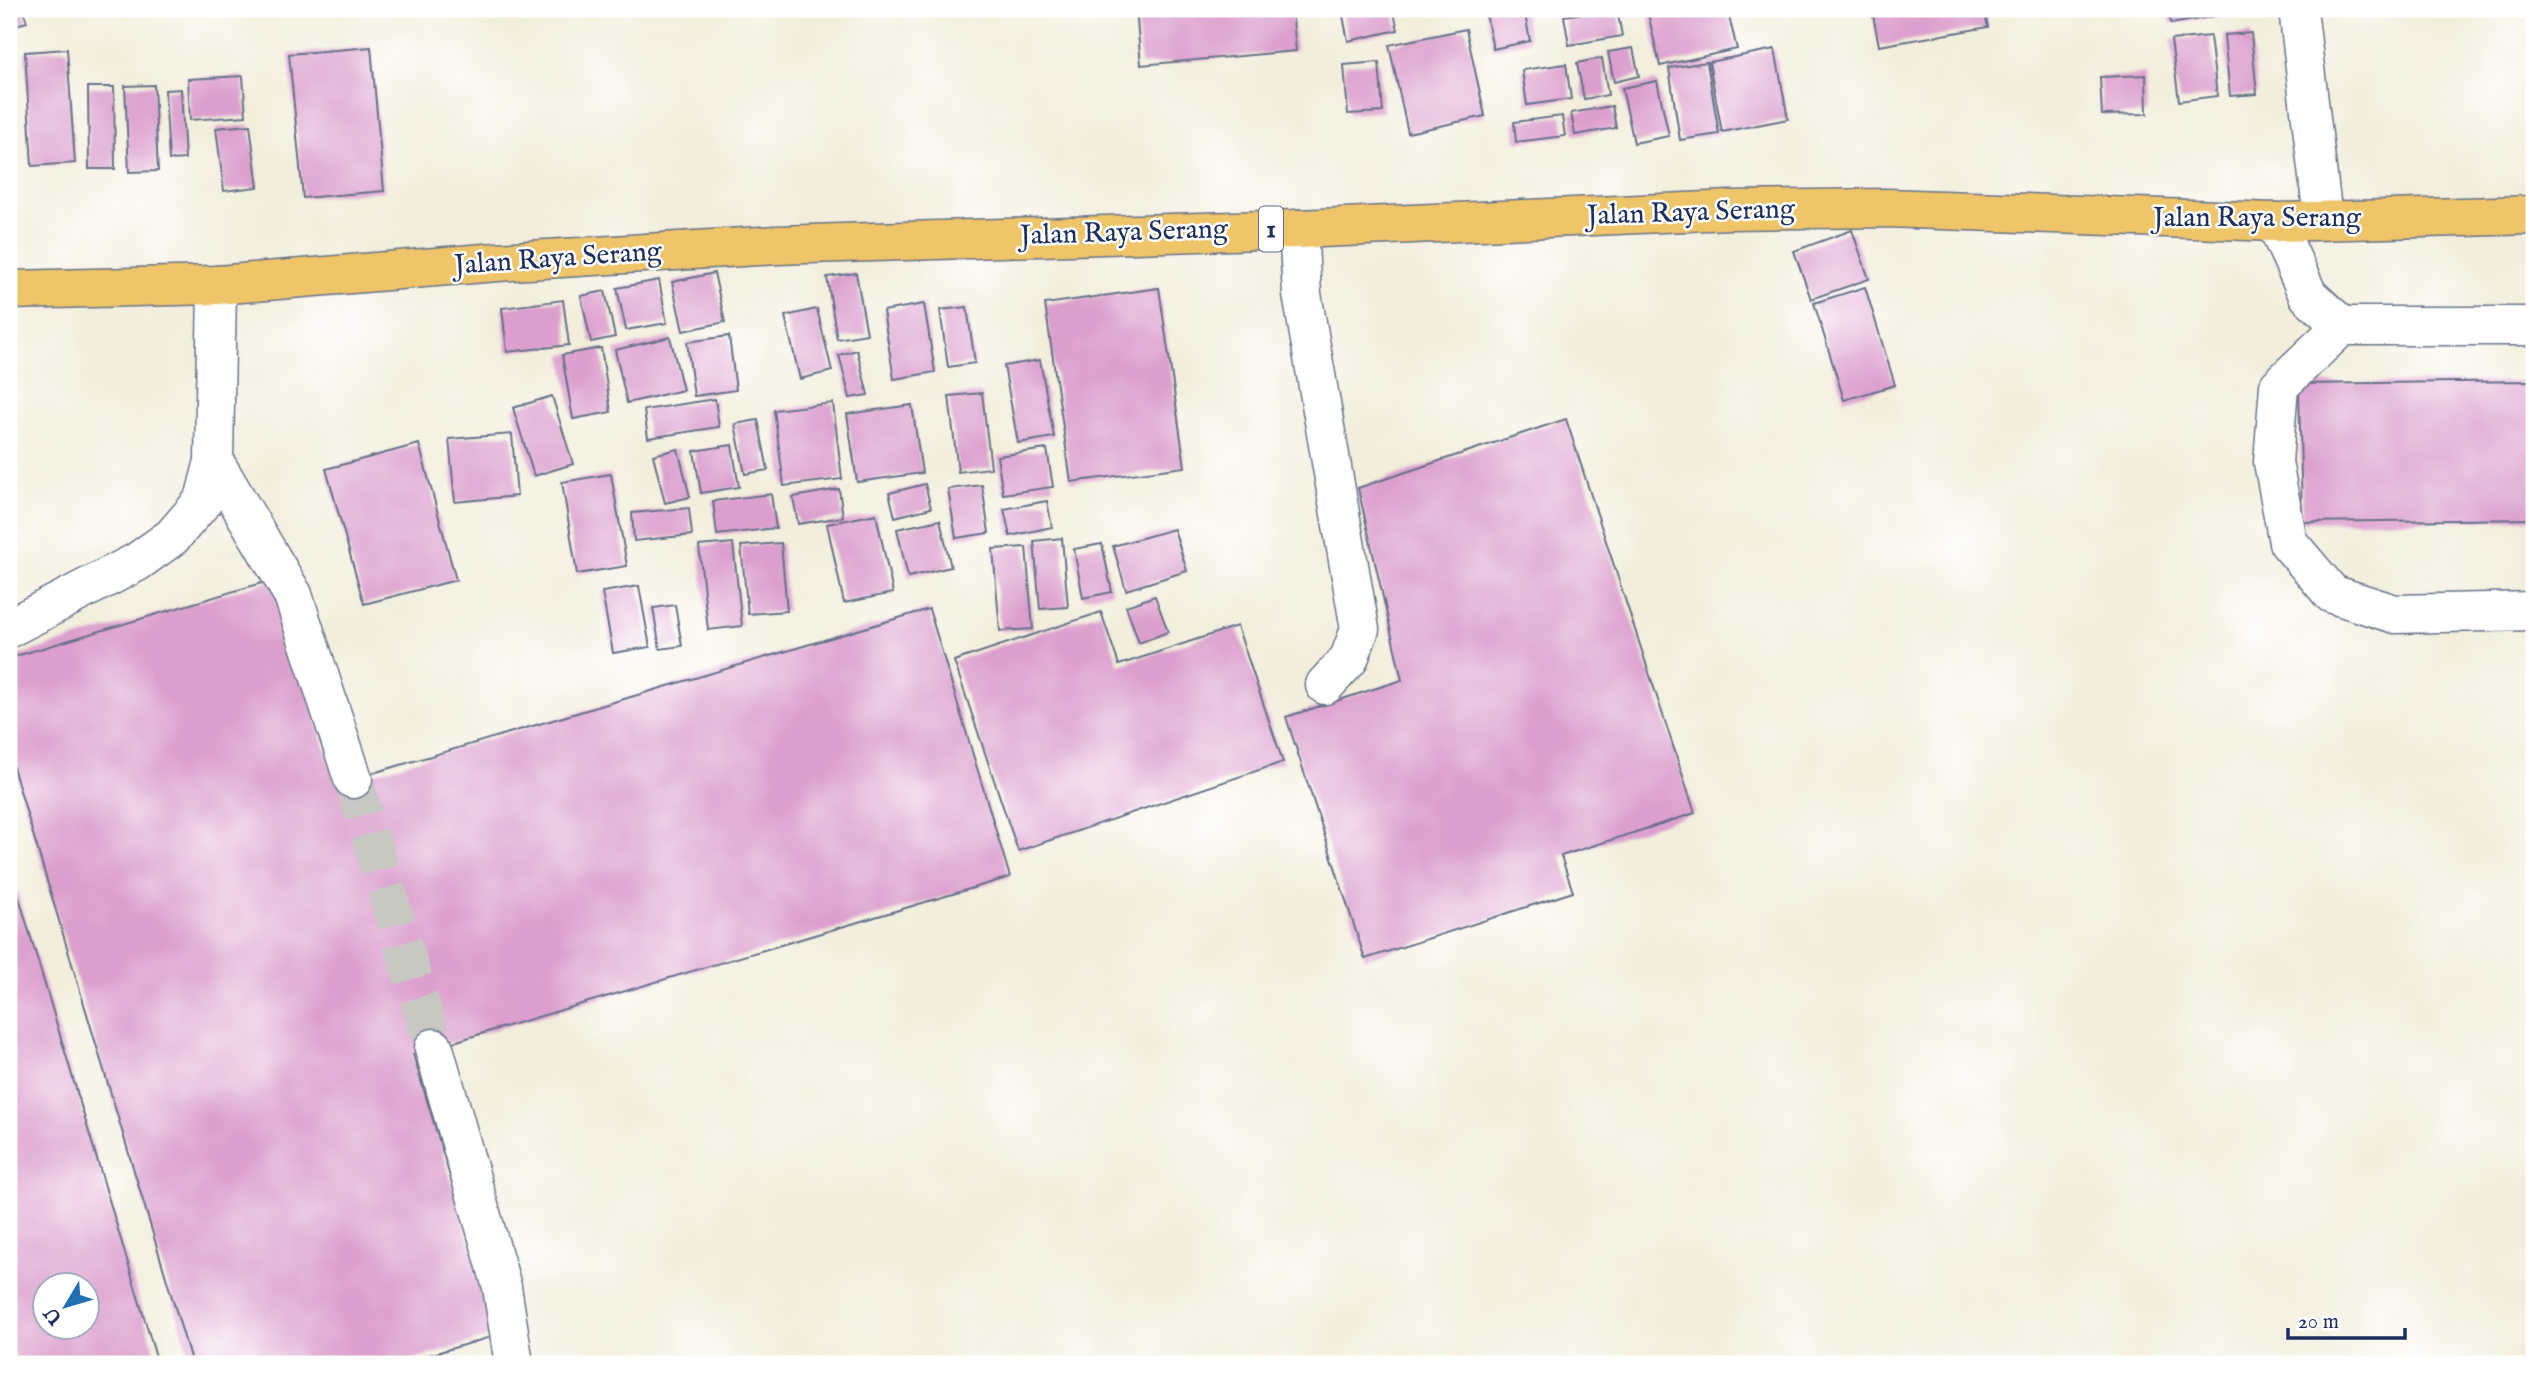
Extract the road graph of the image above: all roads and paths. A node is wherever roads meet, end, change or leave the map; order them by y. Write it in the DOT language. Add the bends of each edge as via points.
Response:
graph roads {
  1 [pos="2298,9"];
  2 [pos="2534,215"];
  3 [pos="2323,219"];
  4 [pos="2275,222"];
  5 [pos="1298,229"];
  6 [pos="217,285"];
  7 [pos="9,290"];
  8 [pos="2342,326"];
  9 [pos="2534,326"];
  10 [pos="214,461"];
  11 [pos="2534,611"];
  12 [pos="9,628"];
  13 [pos="1325,685"];
  14 [pos="353,779"];
  15 [pos="434,1048"];
  16 [pos="514,1364"];
  1 -- 3 [label="street"];
  2 -- 3 [label="highway, Jalan Raya Serang / 1"];
  3 -- 4 [label="highway, Jalan Raya Serang / 1"];
  4 -- 5 [label="highway, Jalan Raya Serang / 1" via="1873,208"];
  4 -- 8 [label="street" via="2308,295"];
  5 -- 6 [label="highway, Jalan Raya Serang / 1" via="777,245 497,261"];
  5 -- 13 [label="street" via="1302,294 1360,629 1349,659"];
  6 -- 7 [label="highway, Jalan Raya Serang / 1"];
  6 -- 10 [label="street"];
  8 -- 9 [label="street"];
  8 -- 11 [label="street" via="2279,386 2273,463 2288,542 2332,594 2395,614"];
  10 -- 12 [label="street" via="204,500 172,537 137,562"];
  10 -- 14 [label="street" via="293,595"];
  15 -- 16 [label="street" via="502,1287"];
}
